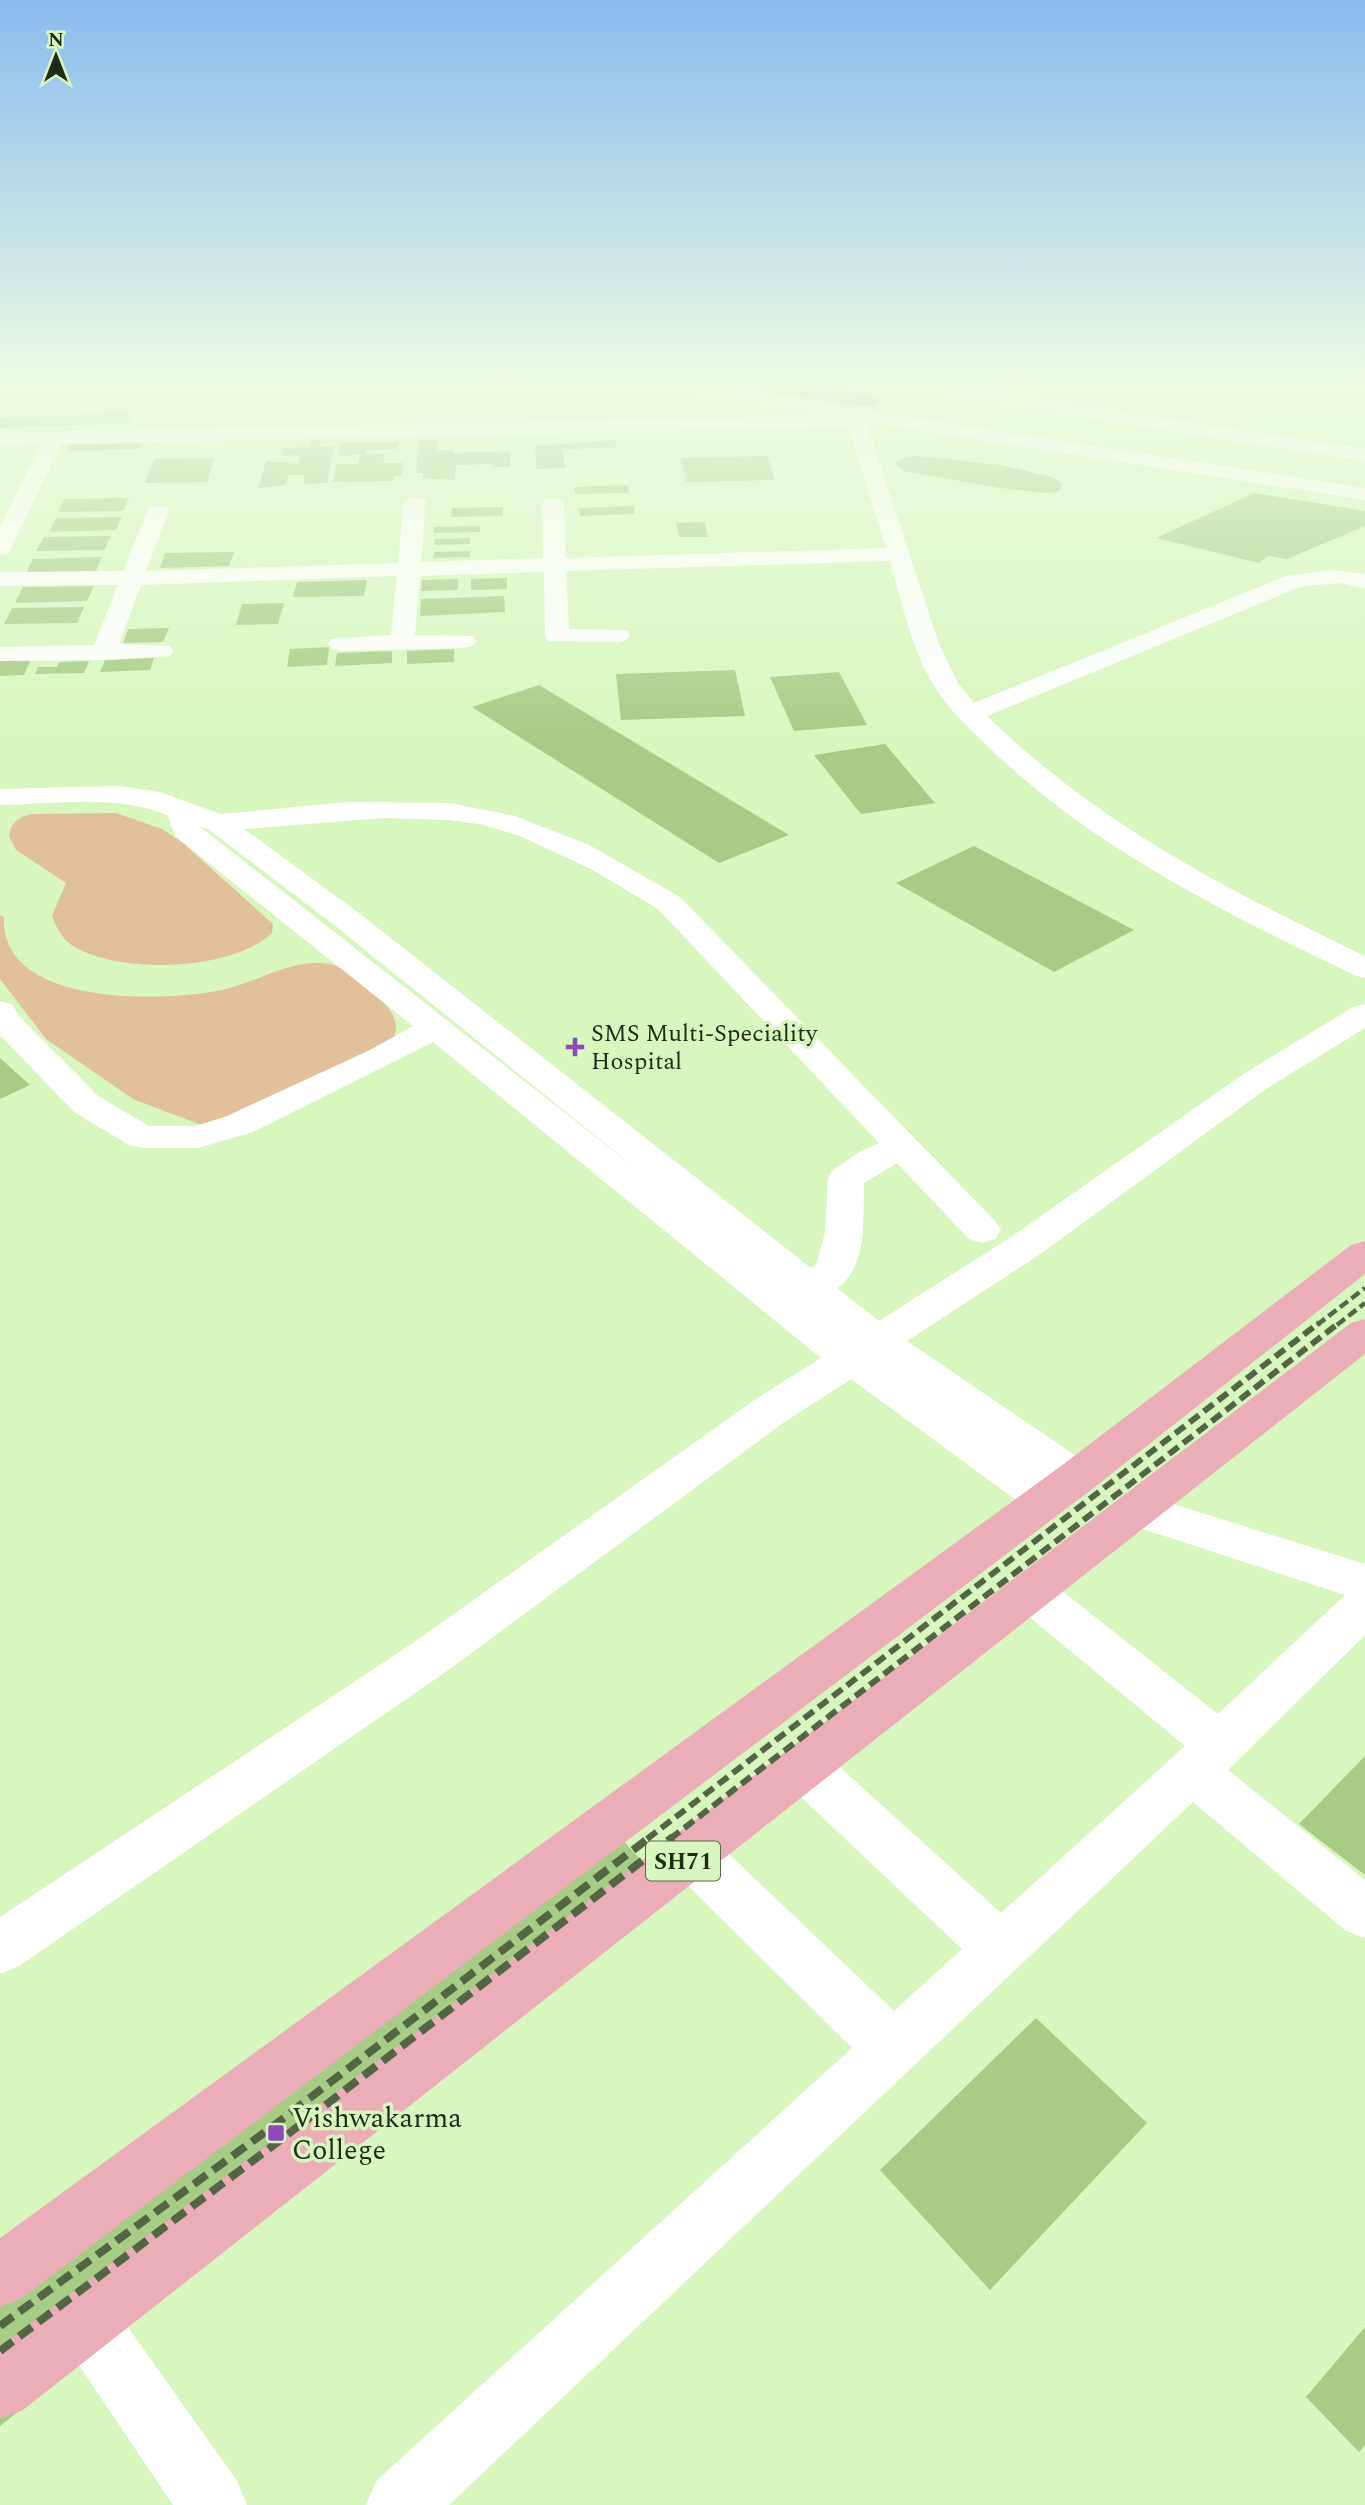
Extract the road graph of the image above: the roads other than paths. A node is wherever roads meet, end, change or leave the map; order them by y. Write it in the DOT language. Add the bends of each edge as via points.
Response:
graph roads {
  1 [pos="415,502"];
  2 [pos="22,503"];
  3 [pos="553,503"];
  4 [pos="884,503"];
  5 [pos="158,511"];
  6 [pos="0,548"];
  7 [pos="899,554"];
  8 [pos="554,565"];
  9 [pos="408,569"];
  10 [pos="131,578"];
  11 [pos="0,579"];
  12 [pos="1365,581"];
  13 [pos="618,635"];
  14 [pos="464,641"];
  15 [pos="401,642"];
  16 [pos="340,644"];
  17 [pos="161,651"];
  18 [pos="0,653"];
  19 [pos="103,653"];
  20 [pos="971,714"];
  21 [pos="0,797"];
  22 [pos="180,810"];
  23 [pos="218,823"];
  24 [pos="332,926"];
  25 [pos="1365,968"];
  26 [pos="0,1011"];
  27 [pos="1365,1014"];
  28 [pos="435,1028"];
  29 [pos="903,1147"];
  30 [pos="982,1230"];
  31 [pos="1365,1254"];
  32 [pos="797,1297"];
  33 [pos="1365,1333"];
  34 [pos="859,1353"];
  35 [pos="1061,1488"];
  36 [pos="1138,1510"];
  37 [pos="1365,1583"];
  38 [pos="1031,1592"];
  39 [pos="1365,1605"];
  40 [pos="1206,1758"];
  41 [pos="804,1767"];
  42 [pos="692,1854"];
  43 [pos="1365,1913"];
  44 [pos="0,1948"];
  45 [pos="1001,1949"];
  46 [pos="893,2049"];
  47 [pos="0,2276"];
  48 [pos="86,2322"];
  49 [pos="0,2387"];
  50 [pos="213,2505"];
  51 [pos="400,2505"];
  1 -- 9 [label="street"];
  2 -- 6 [label="street"];
  3 -- 8 [label="street"];
  4 -- 7 [label="street"];
  5 -- 10 [label="street"];
  7 -- 8 [label="street"];
  7 -- 20 [label="street" via="926,643 946,684"];
  8 -- 9 [label="street"];
  8 -- 13 [label="street" via="557,636"];
  9 -- 10 [label="street"];
  9 -- 15 [label="street"];
  10 -- 11 [label="street"];
  10 -- 19 [label="street"];
  12 -- 20 [label="street" via="1317,576 1294,581"];
  14 -- 15 [label="street"];
  15 -- 16 [label="street"];
  17 -- 19 [label="street"];
  18 -- 19 [label="street"];
  20 -- 25 [label="street" via="1012,757 1112,832 1184,876"];
  21 -- 22 [label="street" via="117,794 150,798"];
  22 -- 23 [label="street"];
  22 -- 24 [label="street" via="186,831"];
  23 -- 24 [label="street"];
  23 -- 29 [label="street" via="294,815 434,811 480,816 541,835 628,876 669,903"];
  24 -- 28 [label="street"];
  24 -- 32 [label="street"];
  26 -- 28 [label="street" via="86,1104 142,1137 198,1137 240,1124 382,1058"];
  27 -- 34 [label="street" via="1254,1082 1025,1246"];
  28 -- 32 [label="street"];
  29 -- 30 [label="street"];
  29 -- 32 [label="street" via="846,1178 844,1233 834,1272"];
  31 -- 35 [label="main road"];
  32 -- 34 [label="street"];
  33 -- 36 [label="main road, SH71"];
  34 -- 35 [label="street"];
  34 -- 44 [label="street" via="768,1412 430,1657"];
  35 -- 47 [label="main road"];
  36 -- 37 [label="street"];
  36 -- 38 [label="main road, SH71"];
  38 -- 40 [label="street"];
  38 -- 41 [label="main road, SH71"];
  39 -- 40 [label="street"];
  40 -- 43 [label="street"];
  40 -- 45 [label="street"];
  41 -- 42 [label="main road, SH71"];
  41 -- 45 [label="street"];
  42 -- 46 [label="street"];
  42 -- 48 [label="main road, SH71"];
  45 -- 46 [label="street"];
  46 -- 51 [label="street"];
  48 -- 49 [label="main road, SH71"];
  48 -- 50 [label="street"];
}
